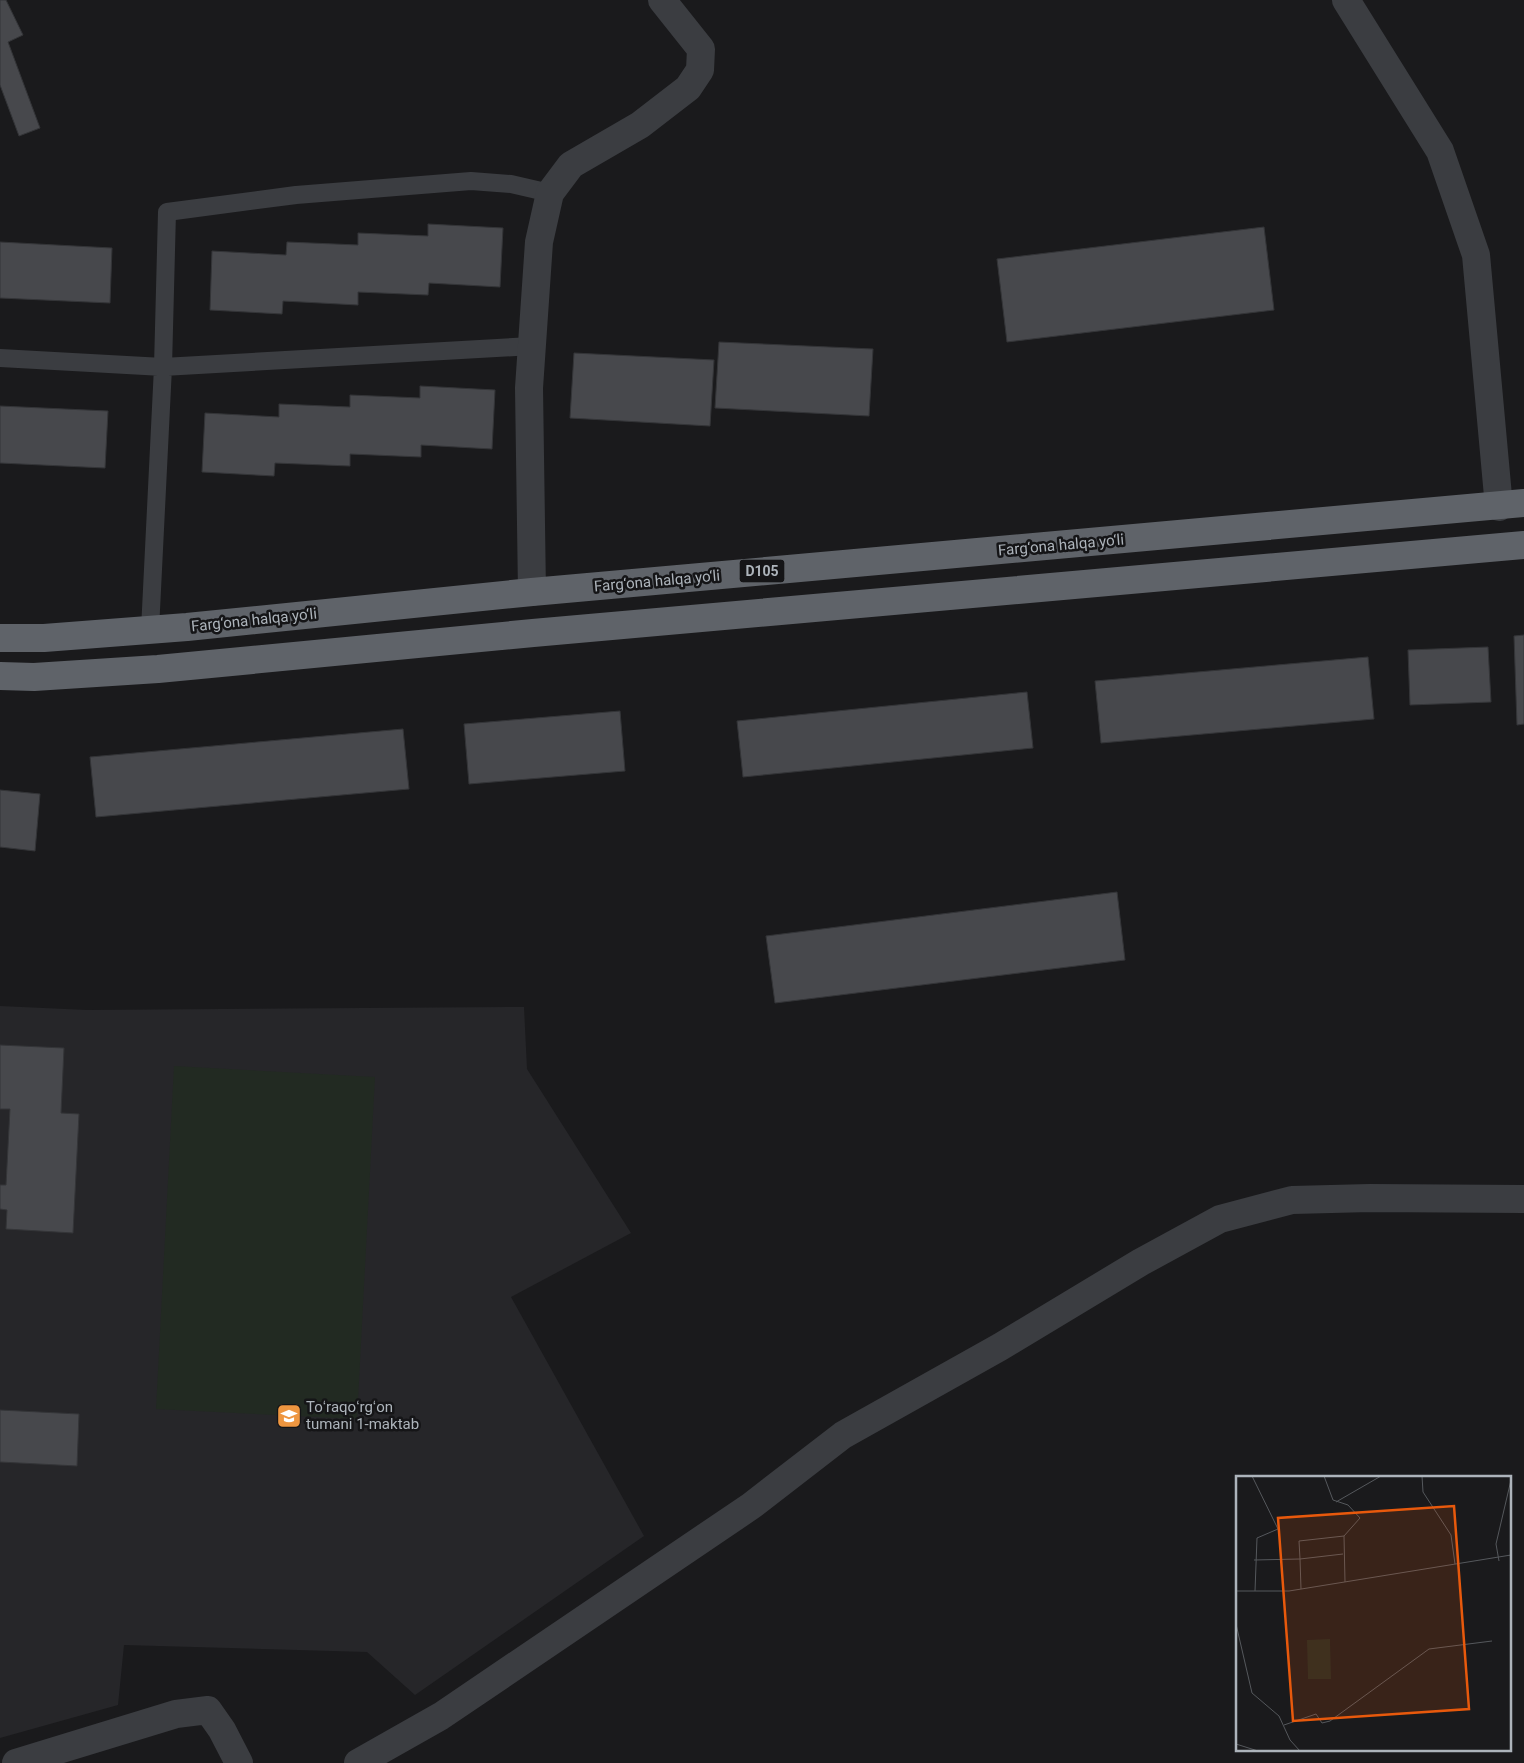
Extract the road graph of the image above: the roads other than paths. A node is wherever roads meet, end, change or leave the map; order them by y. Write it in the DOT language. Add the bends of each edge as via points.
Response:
graph roads {
  1 [pos="662,0"];
  2 [pos="1346,0"];
  3 [pos="550,193"];
  4 [pos="532,346"];
  5 [pos="0,358"];
  6 [pos="163,367"];
  7 [pos="1511,505"];
  8 [pos="1241,530"];
  9 [pos="1524,545"];
  10 [pos="1242,570"];
  11 [pos="532,592"];
  12 [pos="150,630"];
  13 [pos="0,638"];
  14 [pos="0,676"];
  15 [pos="1524,1199"];
  16 [pos="16,1763"];
  17 [pos="239,1763"];
  18 [pos="358,1763"];
  1 -- 3 [label="street" via="701,48 700,70 688,88 640,125 571,166"];
  2 -- 7 [label="street" via="1440,151 1476,255"];
  3 -- 4 [label="street" via="539,242"];
  3 -- 6 [label="lane" via="511,184 471,181 296,195 167,212"];
  4 -- 6 [label="lane"];
  4 -- 11 [label="street" via="529,388"];
  5 -- 6 [label="lane"];
  6 -- 12 [label="lane"];
  7 -- 8 [label="highway, Farg‘ona halqa yo‘li / D105"];
  8 -- 10 [label="highway"];
  8 -- 11 [label="highway, Farg‘ona halqa yo‘li / D105"];
  9 -- 10 [label="highway"];
  10 -- 14 [label="highway" via="158,669 34,677"];
  11 -- 12 [label="highway, Farg‘ona halqa yo‘li / D105"];
  12 -- 13 [label="highway, Farg‘ona halqa yo‘li / D105"];
  15 -- 18 [label="street" via="1292,1200 1220,1219 843,1434 743,1512 440,1716"];
  16 -- 17 [label="street" via="176,1714 208,1710"];
}
